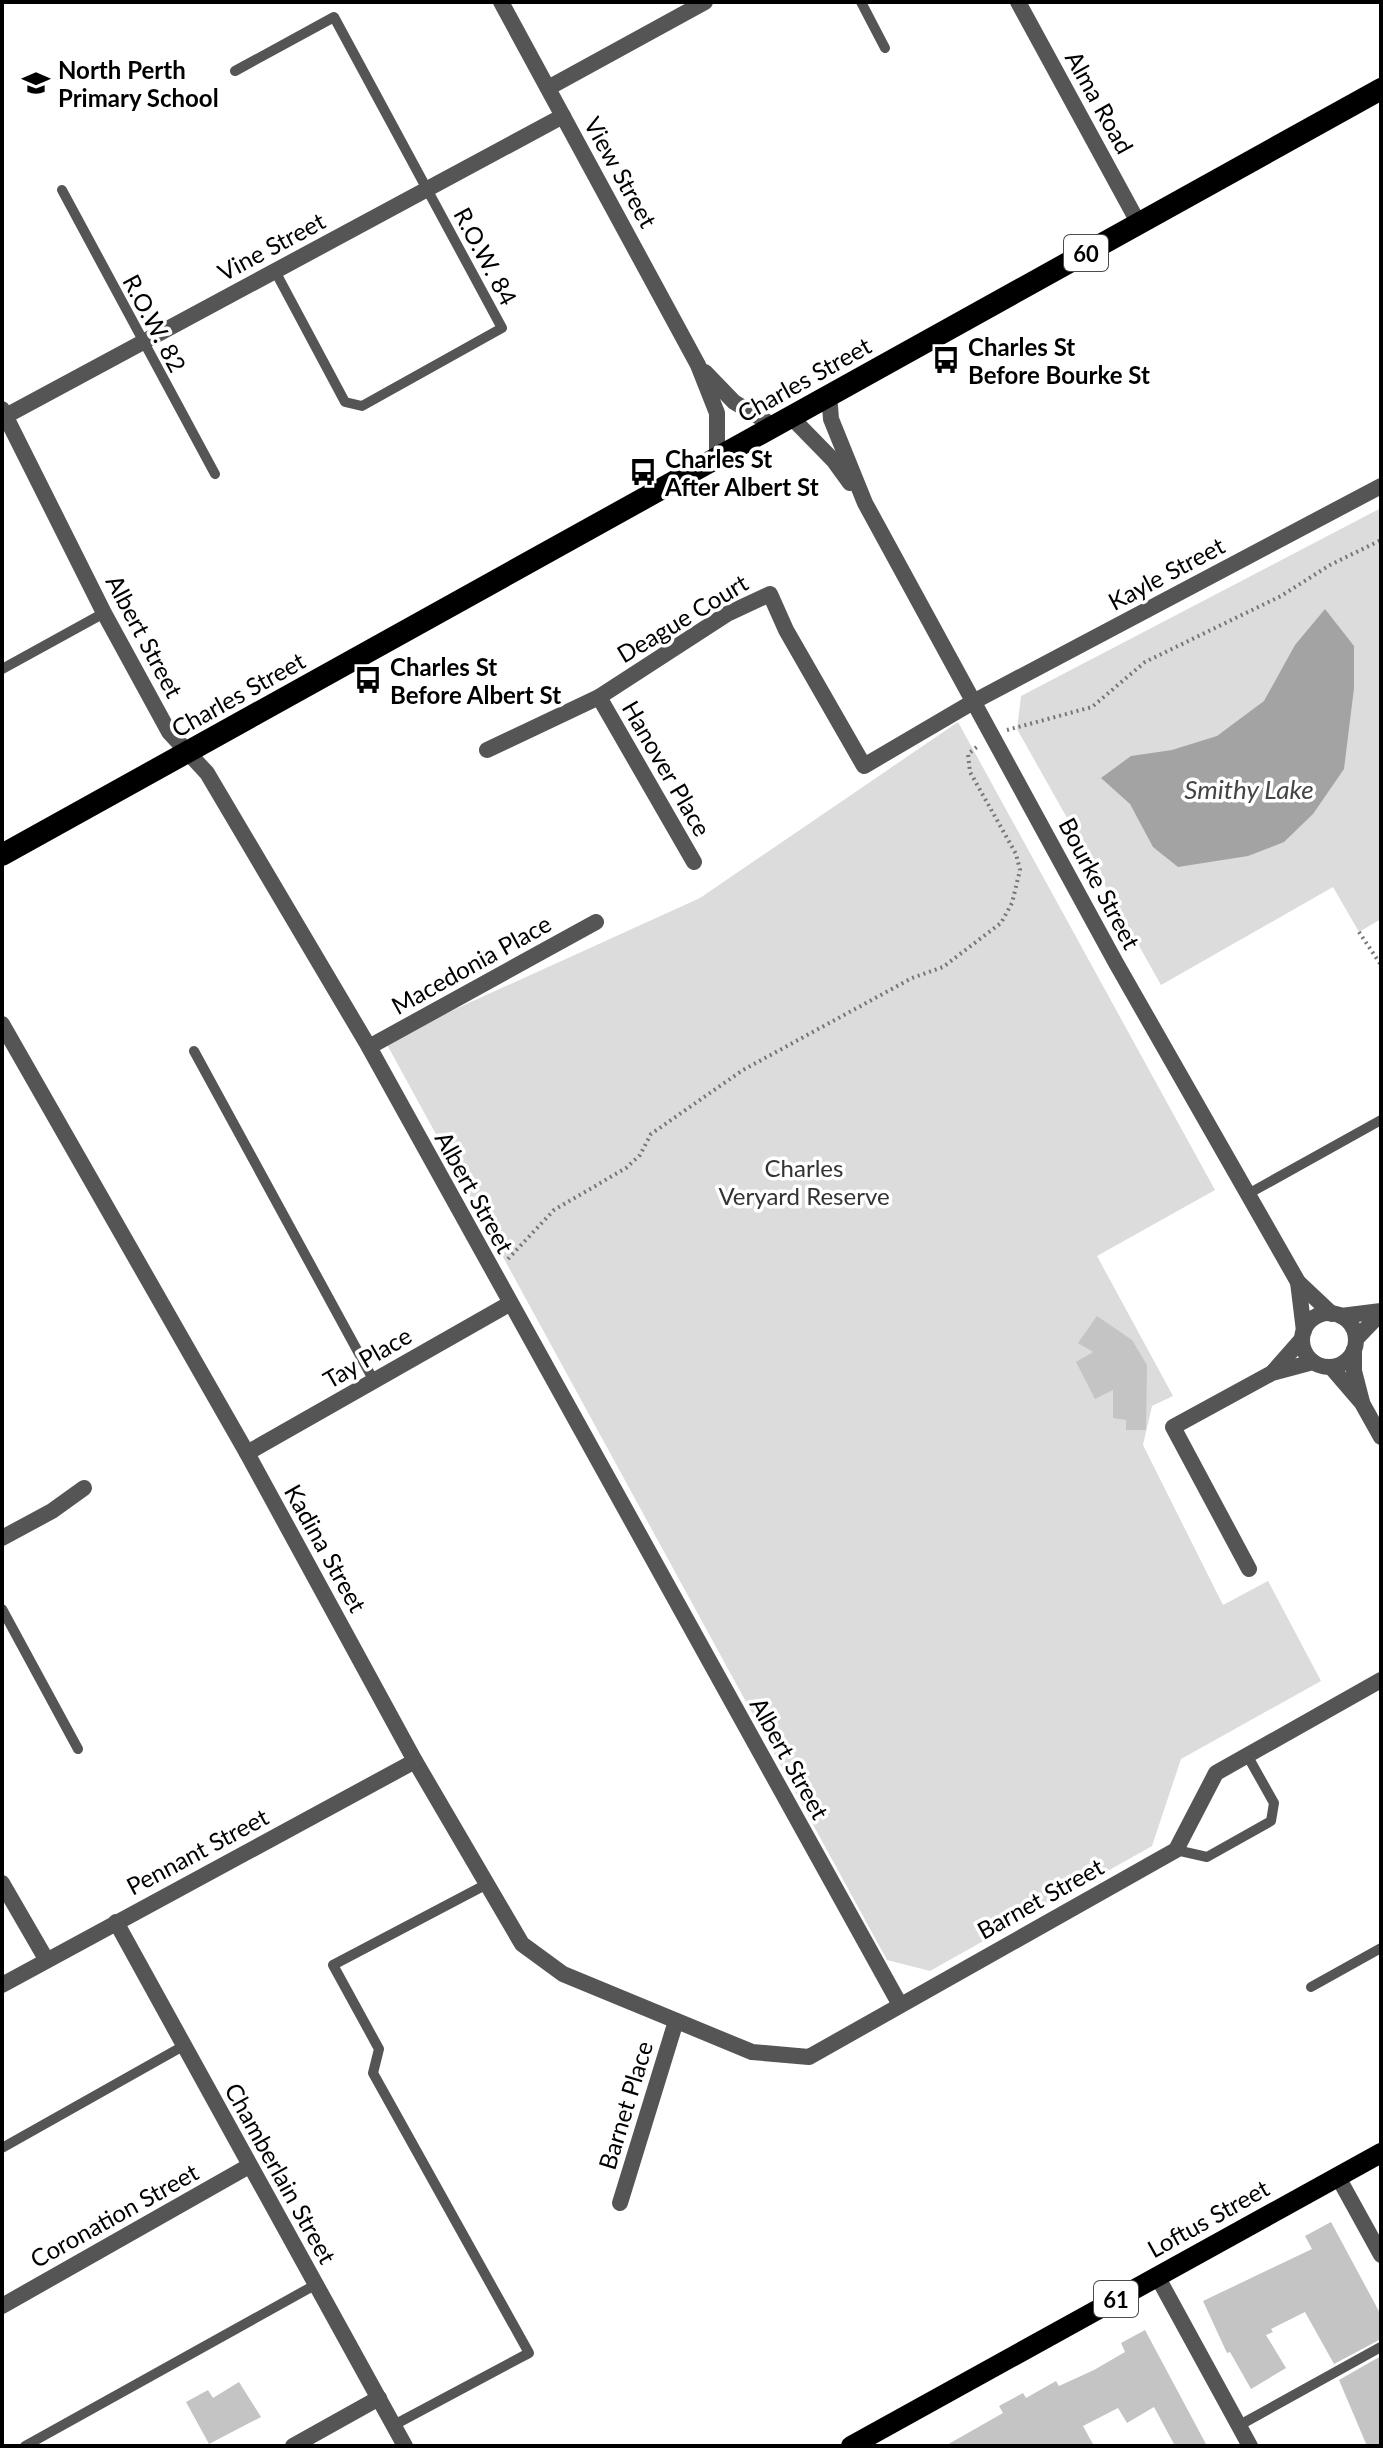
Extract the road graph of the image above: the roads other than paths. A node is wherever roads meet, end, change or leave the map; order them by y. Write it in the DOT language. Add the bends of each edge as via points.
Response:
graph roads {
  1 [pos="501,2"];
  2 [pos="705,2"];
  3 [pos="861,2"];
  4 [pos="1018,2"];
  5 [pos="677,9"];
  6 [pos="885,48"];
  7 [pos="235,71"];
  8 [pos="548,88"];
  9 [pos="1381,89"];
  10 [pos="563,116"];
  11 [pos="427,189"];
  12 [pos="62,190"];
  13 [pos="1139,224"];
  14 [pos="275,271"];
  15 [pos="143,342"];
  16 [pos="698,365"];
  17 [pos="829,394"];
  18 [pos="3,415"];
  19 [pos="782,422"];
  20 [pos="717,459"];
  21 [pos="215,474"];
  22 [pos="1381,486"];
  23 [pos="865,503"];
  24 [pos="104,613"];
  25 [pos="2,669"];
  26 [pos="599,697"];
  27 [pos="973,702"];
  28 [pos="487,750"];
  29 [pos="188,751"];
  30 [pos="2,855"];
  31 [pos="694,862"];
  32 [pos="596,922"];
  33 [pos="2,1024"];
  34 [pos="369,1047"];
  35 [pos="194,1051"];
  36 [pos="1381,1120"];
  37 [pos="1248,1194"];
  38 [pos="1298,1282"];
  39 [pos="509,1304"];
  40 [pos="1381,1312"];
  41 [pos="1336,1315"];
  42 [pos="1303,1335"];
  43 [pos="1355,1344"];
  44 [pos="1313,1362"];
  45 [pos="1331,1367"];
  46 [pos="1272,1373"];
  47 [pos="374,1381"];
  48 [pos="1362,1403"];
  49 [pos="1381,1437"];
  50 [pos="247,1453"];
  51 [pos="84,1488"];
  52 [pos="2,1538"];
  53 [pos="1249,1569"];
  54 [pos="2,1609"];
  55 [pos="1381,1680"];
  56 [pos="78,1749"];
  57 [pos="1247,1755"];
  58 [pos="415,1761"];
  59 [pos="1176,1850"];
  60 [pos="2,1883"];
  61 [pos="487,1884"];
  62 [pos="116,1922"];
  63 [pos="1381,1948"];
  64 [pos="46,1959"];
  65 [pos="2,1985"];
  66 [pos="1311,1987"];
  67 [pos="899,2003"];
  68 [pos="676,2021"];
  69 [pos="185,2045"];
  70 [pos="2,2148"];
  71 [pos="1381,2153"];
  72 [pos="249,2166"];
  73 [pos="1338,2177"];
  74 [pos="620,2203"];
  75 [pos="1381,2255"];
  76 [pos="1157,2276"];
  77 [pos="315,2285"];
  78 [pos="2,2306"];
  79 [pos="1381,2347"];
  80 [pos="379,2398"];
  81 [pos="394,2425"];
  82 [pos="1238,2426"];
  83 [pos="25,2446"];
  84 [pos="293,2446"];
  85 [pos="405,2446"];
  86 [pos="851,2446"];
  87 [pos="1250,2446"];
  1 -- 8 [label="street, View Street"];
  2 -- 5 [label="street"];
  3 -- 6 [label="lane"];
  4 -- 13 [label="street, Alma Road"];
  5 -- 8 [label="street"];
  7 -- 11 [label="lane, R.O.W. 84" via="334,17"];
  8 -- 10 [label="street, View Street"];
  9 -- 13 [label="highway, Charles Street / 60"];
  10 -- 11 [label="street, Vine Street"];
  10 -- 16 [label="street, View Street"];
  11 -- 14 [label="street, Vine Street"];
  11 -- 14 [label="lane, R.O.W. 84" via="502,328 362,406 345,402"];
  12 -- 15 [label="lane, R.O.W. 82"];
  13 -- 17 [label="highway, Charles Street / 60"];
  14 -- 15 [label="street, Vine Street"];
  15 -- 18 [label="street, Vine Street"];
  15 -- 21 [label="lane, R.O.W. 82"];
  16 -- 19 [label="street, View Street" via="734,402"];
  16 -- 20 [label="street, View Street" via="717,413"];
  17 -- 19 [label="highway, Charles Street / 60"];
  17 -- 23 [label="street, Bourke Street" via="831,419"];
  18 -- 24 [label="street, Albert Street"];
  19 -- 20 [label="highway, Charles Street / 60"];
  19 -- 23 [label="street, Bourke Street" via="834,461"];
  20 -- 29 [label="highway, Charles Street / 60"];
  22 -- 27 [label="street, Kayle Street"];
  23 -- 27 [label="street, Bourke Street"];
  24 -- 25 [label="lane"];
  24 -- 29 [label="street, Albert Street" via="169,732"];
  26 -- 27 [label="street, Deague Court" via="727,614 770,594 864,766"];
  26 -- 28 [label="street, Deague Court"];
  26 -- 31 [label="street, Hanover Place"];
  27 -- 37 [label="street, Bourke Street"];
  29 -- 30 [label="highway, Charles Street / 60"];
  29 -- 34 [label="street, Albert Street" via="261,860"];
  32 -- 34 [label="street, Macedonia Place"];
  33 -- 50 [label="street, Kadina Street"];
  34 -- 39 [label="street, Albert Street"];
  35 -- 47 [label="lane"];
  36 -- 37 [label="lane"];
  37 -- 38 [label="street, Bourke Street"];
  38 -- 41 [label="street, Bourke Street"];
  38 -- 42 [label="street, Bourke Street"];
  39 -- 47 [label="street, Tay Place"];
  39 -- 67 [label="street, Albert Street"];
  40 -- 41 [label="street"];
  40 -- 43 [label="street"];
  41 -- 42 [label="street" via="1315,1317"];
  41 -- 43 [label="street" via="1352,1325"];
  42 -- 44 [label="street"];
  42 -- 46 [label="street"];
  43 -- 45 [label="street" via="1345,1362"];
  43 -- 48 [label="street" via="1354,1371"];
  44 -- 45 [label="street"];
  44 -- 46 [label="street"];
  45 -- 48 [label="street"];
  46 -- 53 [label="street" via="1173,1427"];
  47 -- 50 [label="street, Tay Place"];
  48 -- 49 [label="street"];
  50 -- 58 [label="street, Kadina Street"];
  51 -- 52 [label="street"];
  54 -- 56 [label="lane"];
  55 -- 57 [label="street"];
  57 -- 59 [label="street" via="1216,1773"];
  57 -- 59 [label="lane" via="1274,1803 1271,1821 1207,1857"];
  58 -- 61 [label="street, Kadina Street"];
  58 -- 62 [label="street, Pennant Street"];
  59 -- 67 [label="street, Barnet Street"];
  60 -- 64 [label="street"];
  61 -- 68 [label="street, Kadina Street" via="522,1944 563,1974"];
  61 -- 81 [label="lane" via="333,1965 379,2049 373,2073 529,2353"];
  62 -- 64 [label="street, Pennant Street"];
  62 -- 69 [label="street, Chamberlain Street"];
  63 -- 66 [label="lane"];
  64 -- 65 [label="street, Pennant Street"];
  67 -- 68 [label="street, Barnet Street" via="809,2057 752,2052"];
  68 -- 74 [label="street, Barnet Place"];
  69 -- 70 [label="lane"];
  69 -- 72 [label="street, Chamberlain Street"];
  71 -- 73 [label="main road, Loftus Street / 61"];
  72 -- 77 [label="street, Chamberlain Street"];
  72 -- 78 [label="street, Coronation Street"];
  73 -- 75 [label="street"];
  73 -- 76 [label="main road, Loftus Street / 61"];
  76 -- 82 [label="street"];
  76 -- 86 [label="main road, Loftus Street / 61"];
  77 -- 80 [label="street, Chamberlain Street"];
  77 -- 83 [label="lane"];
  79 -- 82 [label="lane"];
  80 -- 81 [label="street, Chamberlain Street"];
  80 -- 84 [label="street"];
  81 -- 85 [label="street, Chamberlain Street"];
  82 -- 87 [label="street"];
}
